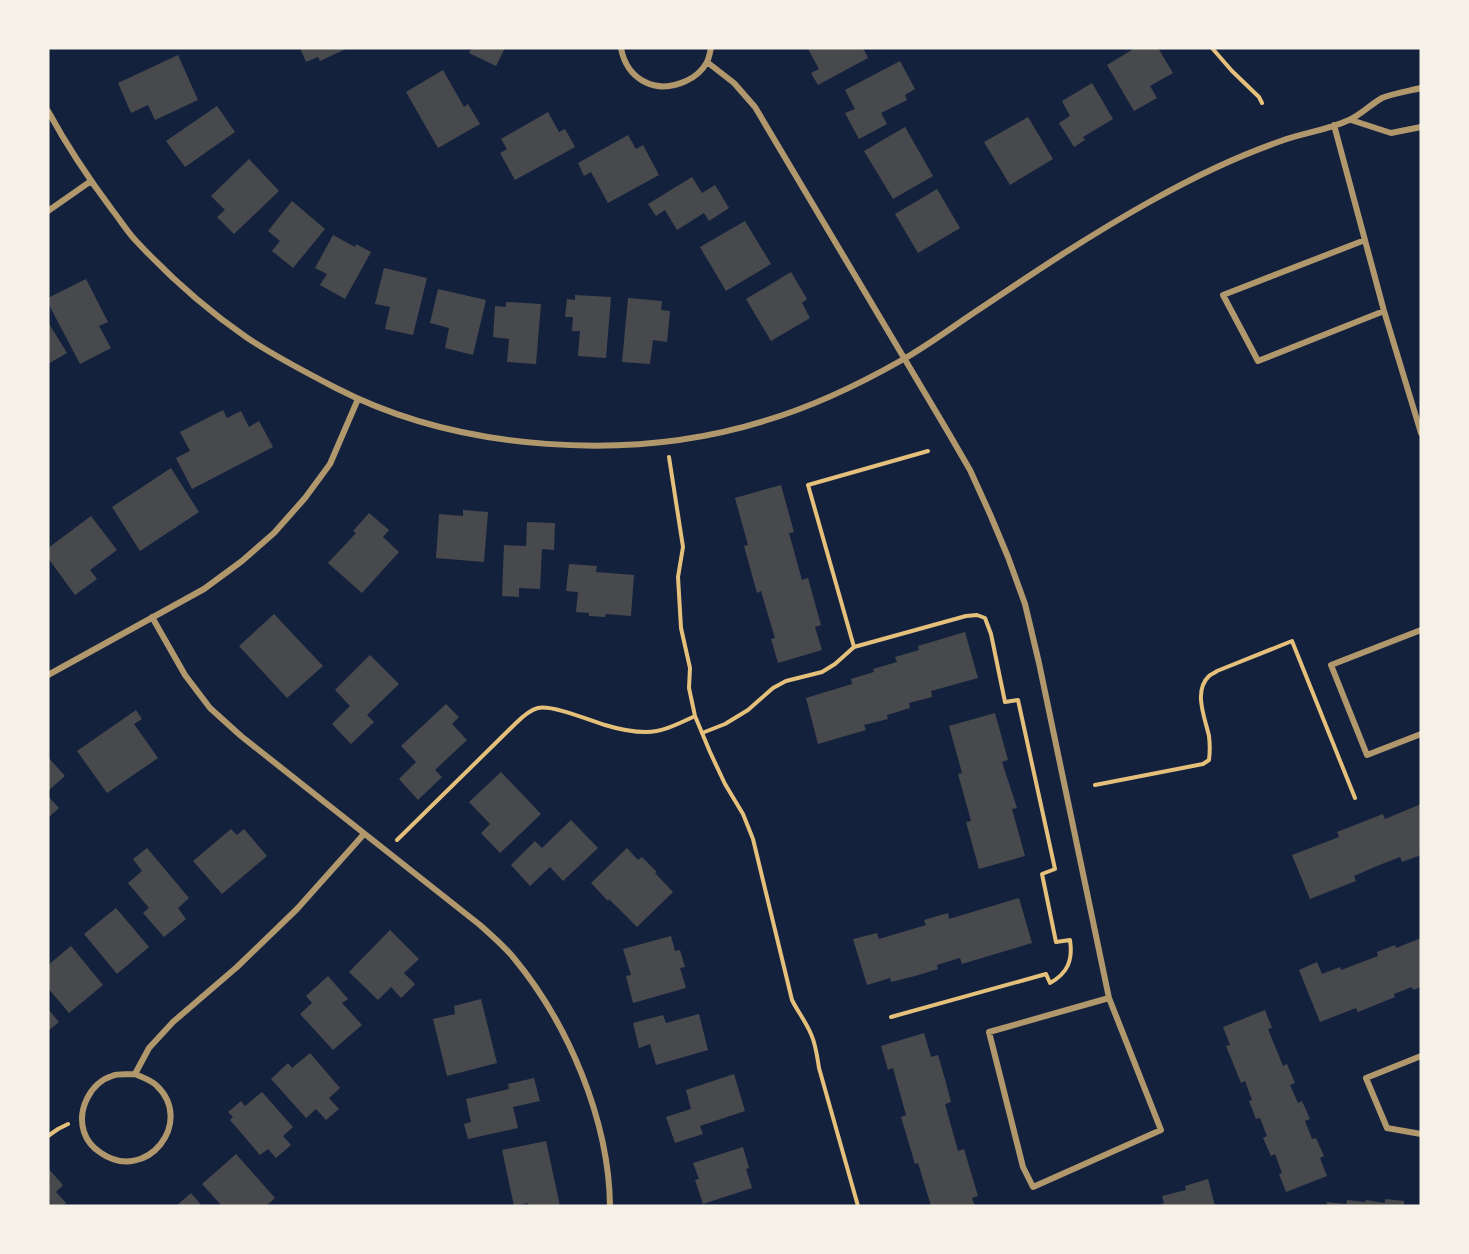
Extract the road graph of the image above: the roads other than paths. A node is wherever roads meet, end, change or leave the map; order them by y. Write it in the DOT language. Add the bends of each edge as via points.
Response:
graph roads {
  1 [pos="621,48"];
  2 [pos="711,48"];
  3 [pos="707,62"];
  4 [pos="1421,88"];
  5 [pos="48,111"];
  6 [pos="1351,120"];
  7 [pos="1334,125"];
  8 [pos="1421,127"];
  9 [pos="91,181"];
  10 [pos="48,211"];
  11 [pos="1365,240"];
  12 [pos="1384,311"];
  13 [pos="904,359"];
  14 [pos="358,399"];
  15 [pos="1421,433"];
  16 [pos="152,617"];
  17 [pos="1421,630"];
  18 [pos="48,675"];
  19 [pos="1421,734"];
  20 [pos="364,834"];
  21 [pos="1109,998"];
  22 [pos="1421,1056"];
  23 [pos="135,1074"];
  24 [pos="1421,1134"];
  25 [pos="610,1206"];
  1 -- 3 [label="street" via="633,74 662,87 694,78"];
  2 -- 3 [label="street"];
  3 -- 13 [label="street" via="734,83 755,107"];
  4 -- 6 [label="street" via="1384,97"];
  5 -- 9 [label="street"];
  6 -- 7 [label="street"];
  6 -- 8 [label="street" via="1391,133"];
  7 -- 11 [label="street"];
  7 -- 13 [label="street" via="1281,140 1211,169 1149,202 1079,242"];
  9 -- 10 [label="street"];
  9 -- 14 [label="street" via="135,240 196,298 294,367"];
  11 -- 12 [label="street"];
  11 -- 12 [label="street" via="1223,295 1258,361"];
  12 -- 15 [label="street"];
  13 -- 14 [label="street" via="808,406 761,422 666,442 518,442 423,423"];
  13 -- 21 [label="street" via="970,470 1025,604"];
  14 -- 16 [label="street" via="330,464 274,533 204,589"];
  16 -- 18 [label="street"];
  16 -- 20 [label="street" via="185,675 210,708"];
  17 -- 19 [label="street" via="1331,665 1367,755"];
  20 -- 23 [label="street" via="297,909 165,1031 149,1048"];
  20 -- 25 [label="street" via="480,925 512,956 538,991 562,1030 596,1113 607,1161"];
  21 -- 21 [label="street" via="1161,1130 1033,1187 1023,1167 989,1032"];
  22 -- 24 [label="street" via="1366,1078 1387,1128"];
  23 -- 23 [label="street" via="113,1075 96,1085 84,1105 84,1133 93,1148 109,1159 127,1162 147,1157 162,1144 169,1131 171,1114 166,1097 155,1083"];
}
